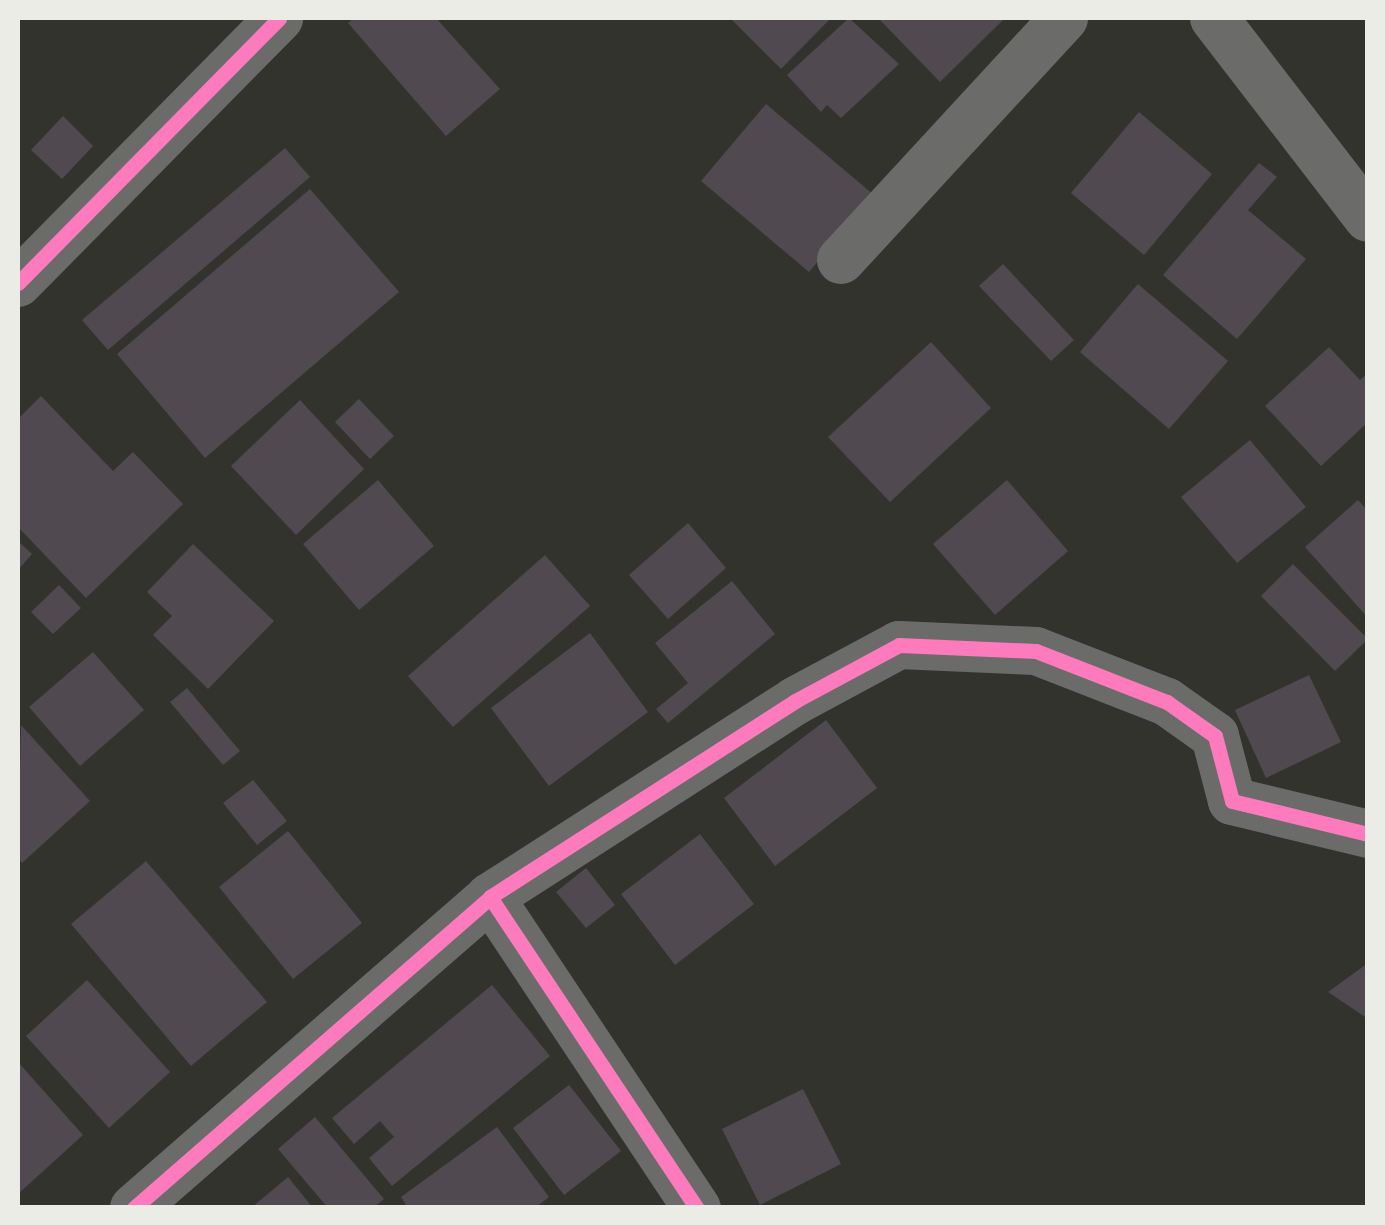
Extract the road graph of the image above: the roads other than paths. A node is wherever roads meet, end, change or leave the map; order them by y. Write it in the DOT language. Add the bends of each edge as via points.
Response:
graph roads {
  1 [pos="279,18"];
  2 [pos="1064,18"];
  3 [pos="1214,18"];
  4 [pos="1368,218"];
  5 [pos="841,260"];
  6 [pos="18,283"];
  7 [pos="1368,834"];
  8 [pos="490,896"];
  9 [pos="134,1208"];
  10 [pos="696,1208"];
  1 -- 6 [label="street"];
  2 -- 5 [label="street"];
  3 -- 4 [label="street"];
  7 -- 8 [label="street" via="1232,801 1215,736 1167,702 1036,652 899,645 795,701"];
  8 -- 9 [label="street"];
  8 -- 10 [label="street"];
}
